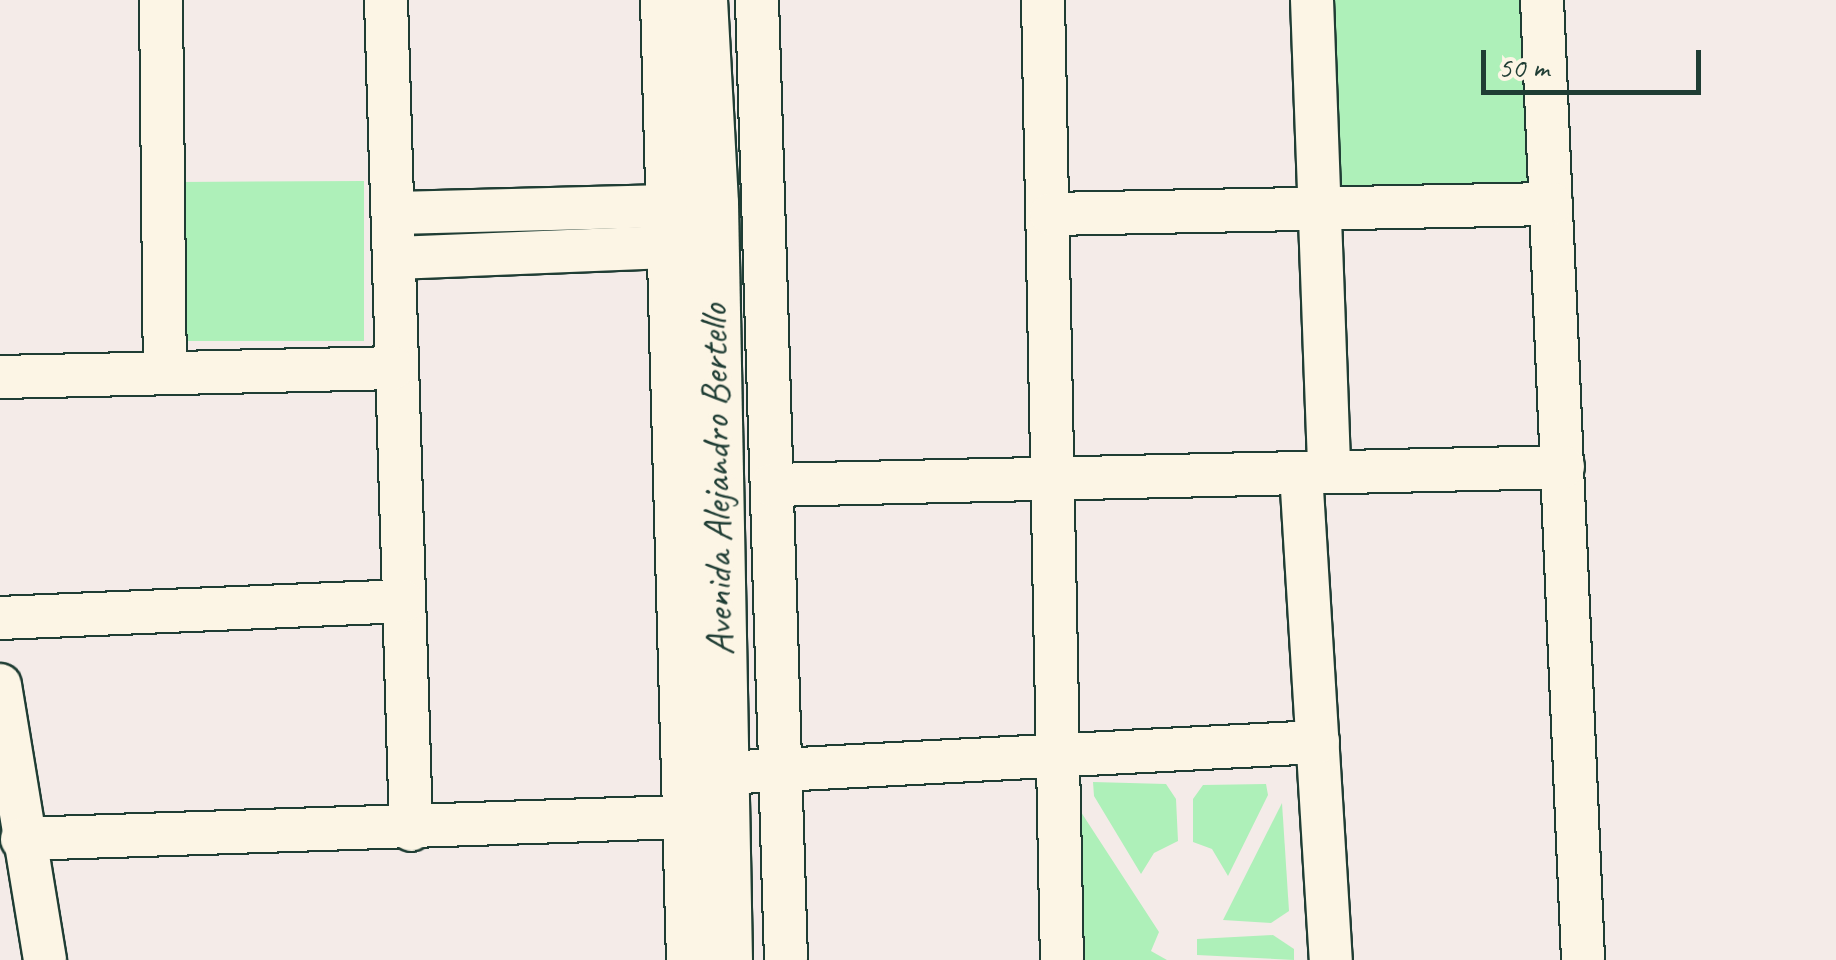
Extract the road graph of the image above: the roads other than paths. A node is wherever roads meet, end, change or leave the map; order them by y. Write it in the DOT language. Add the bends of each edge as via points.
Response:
graph roads {
  1 [pos="161,0"];
  2 [pos="386,0"];
  3 [pos="662,0"];
  4 [pos="701,0"];
  5 [pos="756,0"];
  6 [pos="1043,0"];
  7 [pos="1312,0"];
  8 [pos="1542,0"];
  9 [pos="1551,204"];
  10 [pos="1316,209"];
  11 [pos="396,213"];
  12 [pos="1051,214"];
  13 [pos="691,226"];
  14 [pos="395,258"];
  15 [pos="393,368"];
  16 [pos="165,371"];
  17 [pos="0,377"];
  18 [pos="1563,466"];
  19 [pos="1315,472"];
  20 [pos="1055,478"];
  21 [pos="772,485"];
  22 [pos="403,602"];
  23 [pos="0,618"];
  24 [pos="0,685"];
  25 [pos="1318,742"];
  26 [pos="1059,756"];
  27 [pos="780,767"];
  28 [pos="710,802"];
  29 [pos="411,830"];
  30 [pos="22,839"];
  31 [pos="45,960"];
  32 [pos="688,960"];
  33 [pos="726,960"];
  34 [pos="786,960"];
  35 [pos="1062,960"];
  36 [pos="1331,960"];
  37 [pos="1583,960"];
  1 -- 16 [label="street"];
  2 -- 11 [label="street"];
  3 -- 13 [label="street"];
  4 -- 13 [label="main road, Avenida Alejandro Bertello"];
  5 -- 21 [label="street"];
  6 -- 12 [label="street"];
  7 -- 10 [label="street"];
  8 -- 9 [label="street"];
  9 -- 10 [label="street"];
  9 -- 18 [label="street"];
  10 -- 12 [label="street"];
  10 -- 19 [label="street"];
  11 -- 13 [label="street"];
  11 -- 14 [label="street"];
  12 -- 20 [label="street"];
  13 -- 14 [label="street"];
  13 -- 28 [label="main road, Avenida Alejandro Bertello"];
  14 -- 15 [label="street"];
  15 -- 16 [label="street"];
  15 -- 22 [label="street"];
  16 -- 17 [label="street"];
  18 -- 19 [label="street"];
  18 -- 37 [label="street"];
  19 -- 20 [label="street"];
  19 -- 25 [label="street"];
  20 -- 21 [label="street"];
  20 -- 26 [label="street"];
  21 -- 27 [label="street"];
  22 -- 23 [label="street"];
  22 -- 29 [label="street"];
  24 -- 30 [label="street"];
  25 -- 26 [label="street"];
  25 -- 36 [label="street"];
  26 -- 27 [label="street"];
  26 -- 35 [label="street"];
  27 -- 28 [label="street"];
  27 -- 34 [label="street"];
  28 -- 29 [label="street"];
  28 -- 32 [label="street"];
  28 -- 33 [label="main road, Avenida Alejandro Bertello"];
  29 -- 30 [label="street"];
  30 -- 31 [label="street"];
}
